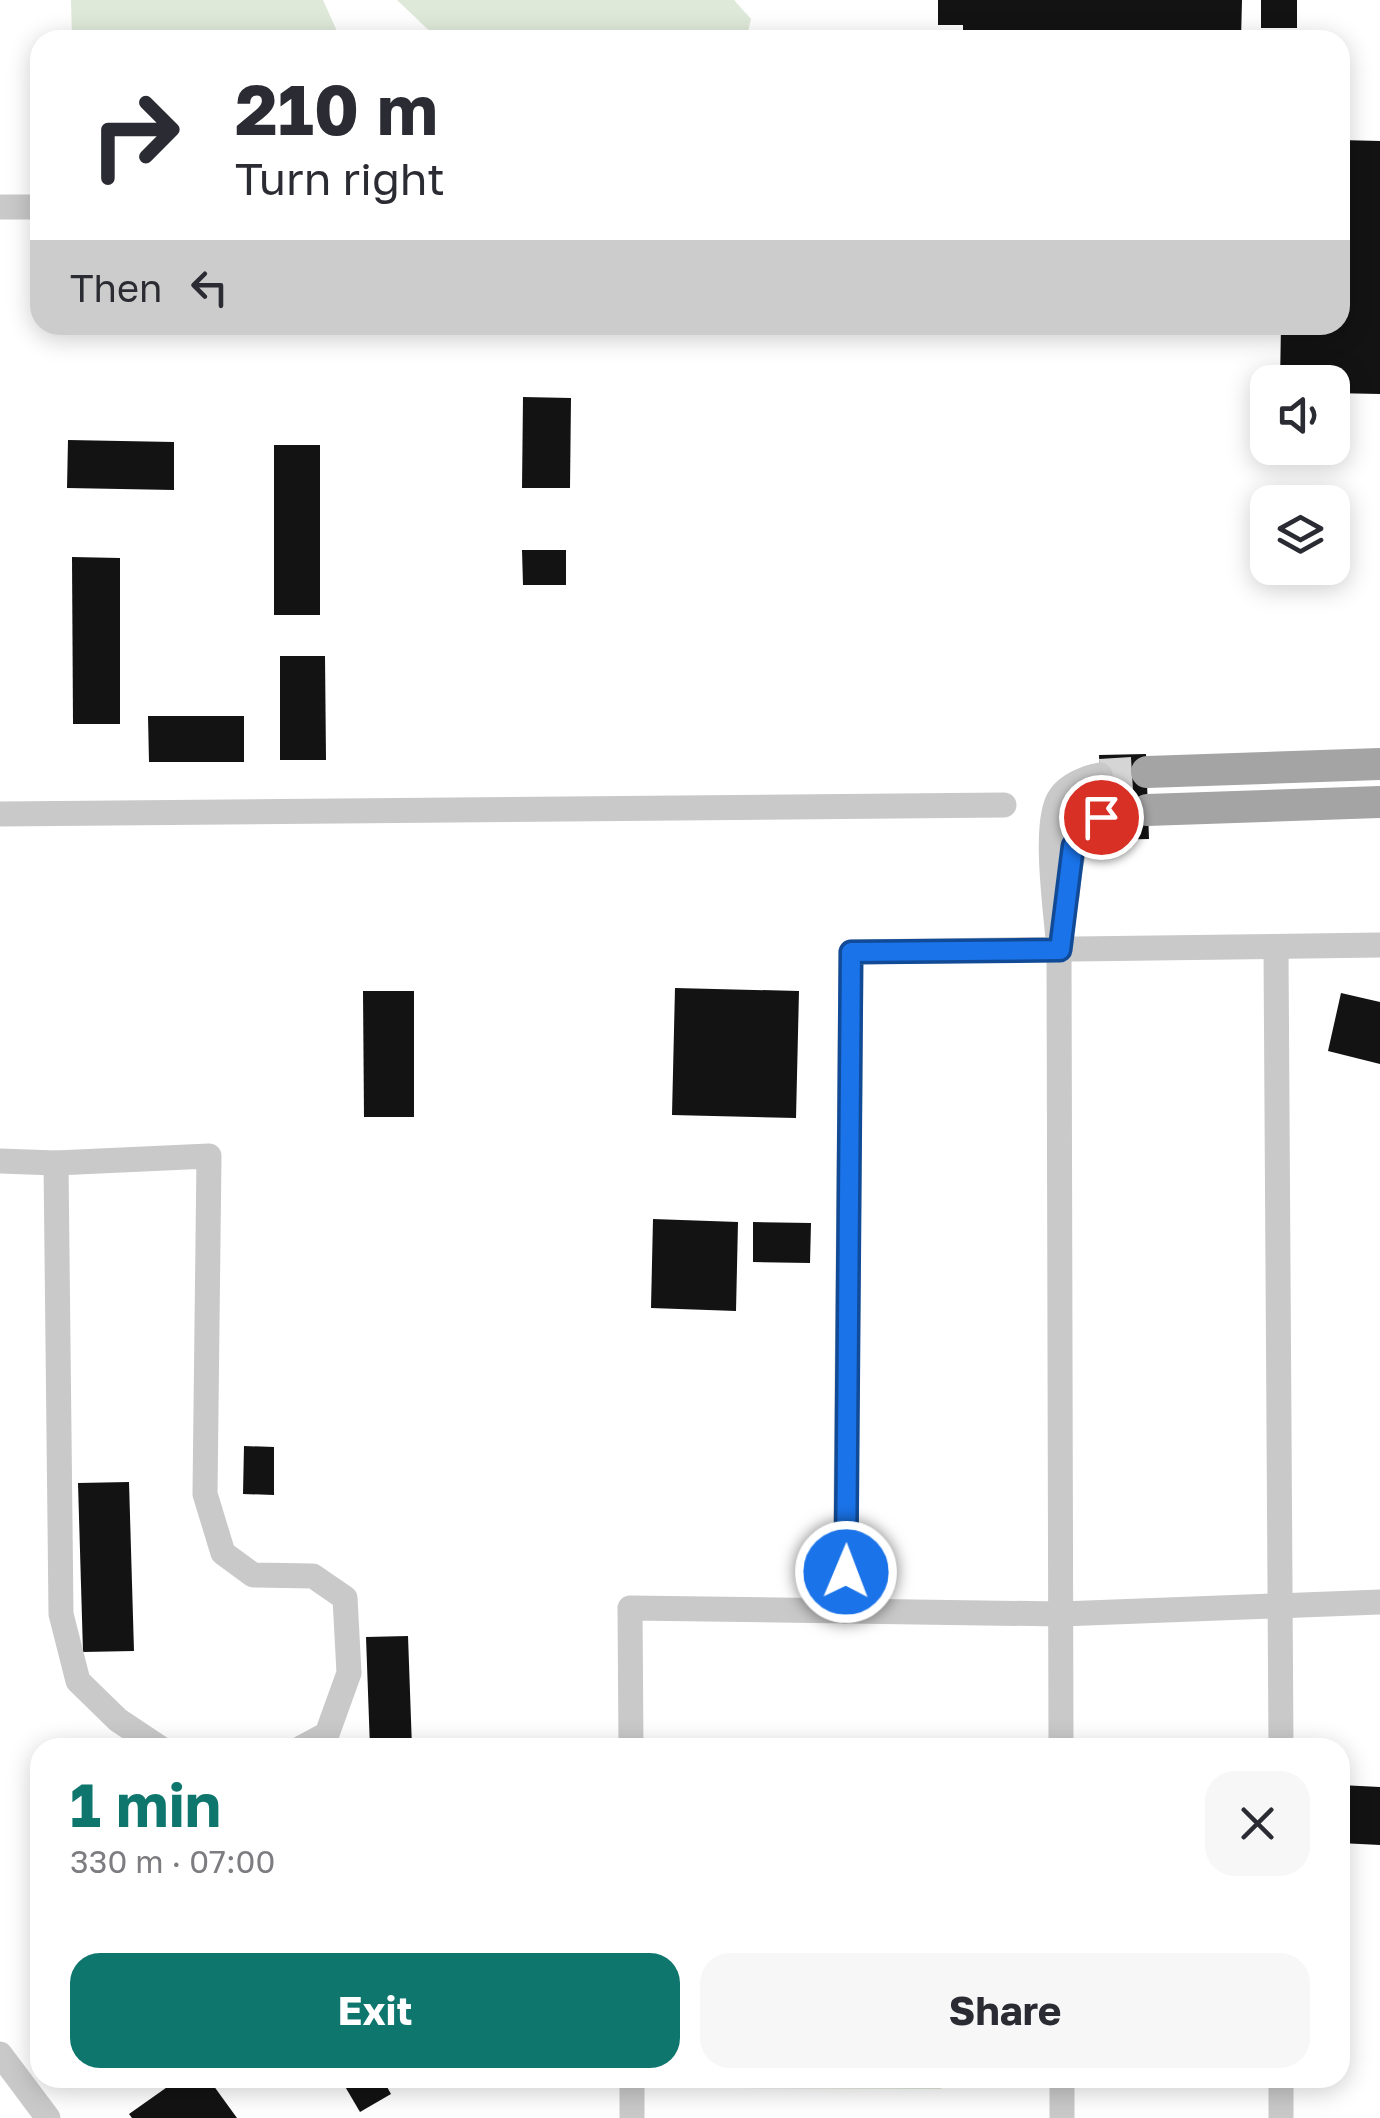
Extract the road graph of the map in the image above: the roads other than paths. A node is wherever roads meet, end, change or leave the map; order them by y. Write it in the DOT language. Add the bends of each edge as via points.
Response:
graph roads {
  1 [pos="0,207"];
  2 [pos="30,207"];
  3 [pos="1380,764"];
  4 [pos="1322,766"];
  5 [pos="1146,772"];
  6 [pos="1187,772"];
  7 [pos="1100,775"];
  8 [pos="1380,802"];
  9 [pos="1322,804"];
  10 [pos="1004,806"];
  11 [pos="1188,808"];
  12 [pos="1148,810"];
  13 [pos="0,814"];
  14 [pos="1101,817"];
  15 [pos="1380,946"];
  16 [pos="1276,948"];
  17 [pos="1060,950"];
  18 [pos="0,1161"];
  19 [pos="56,1163"];
  20 [pos="1380,1602"];
  21 [pos="1281,1604"];
  22 [pos="845,1611"];
  23 [pos="1061,1614"];
  24 [pos="145,1738"];
  25 [pos="319,1738"];
  26 [pos="630,1738"];
  27 [pos="1061,1738"];
  28 [pos="1281,1738"];
  29 [pos="0,2054"];
  30 [pos="632,2088"];
  31 [pos="1062,2088"];
  32 [pos="1280,2088"];
  33 [pos="48,2118"];
  34 [pos="632,2118"];
  35 [pos="1062,2118"];
  36 [pos="1280,2118"];
  1 -- 2 [label="street"];
  3 -- 4 [label="main road"];
  4 -- 6 [label="main road"];
  4 -- 9 [label="street"];
  5 -- 6 [label="main road"];
  6 -- 11 [label="street"];
  7 -- 17 [label="street" via="1060,796 1050,822"];
  8 -- 9 [label="main road"];
  9 -- 11 [label="main road"];
  10 -- 13 [label="street"];
  11 -- 12 [label="main road"];
  14 -- 17 [label="street" via="1073,846"];
  15 -- 16 [label="street"];
  16 -- 17 [label="street"];
  16 -- 21 [label="street"];
  17 -- 22 [label="street" via="851,952"];
  17 -- 23 [label="street"];
  18 -- 19 [label="street"];
  19 -- 24 [label="street" via="61,1614 78,1681"];
  19 -- 25 [label="street" via="210,1156 205,1494 223,1553 253,1575 313,1576 344,1598 349,1673"];
  20 -- 21 [label="street"];
  21 -- 23 [label="street"];
  21 -- 28 [label="street"];
  22 -- 23 [label="street"];
  22 -- 26 [label="street" via="630,1608"];
  23 -- 27 [label="street"];
  29 -- 33 [label="street"];
  30 -- 34 [label="street"];
  31 -- 35 [label="street"];
  32 -- 36 [label="street"];
}
